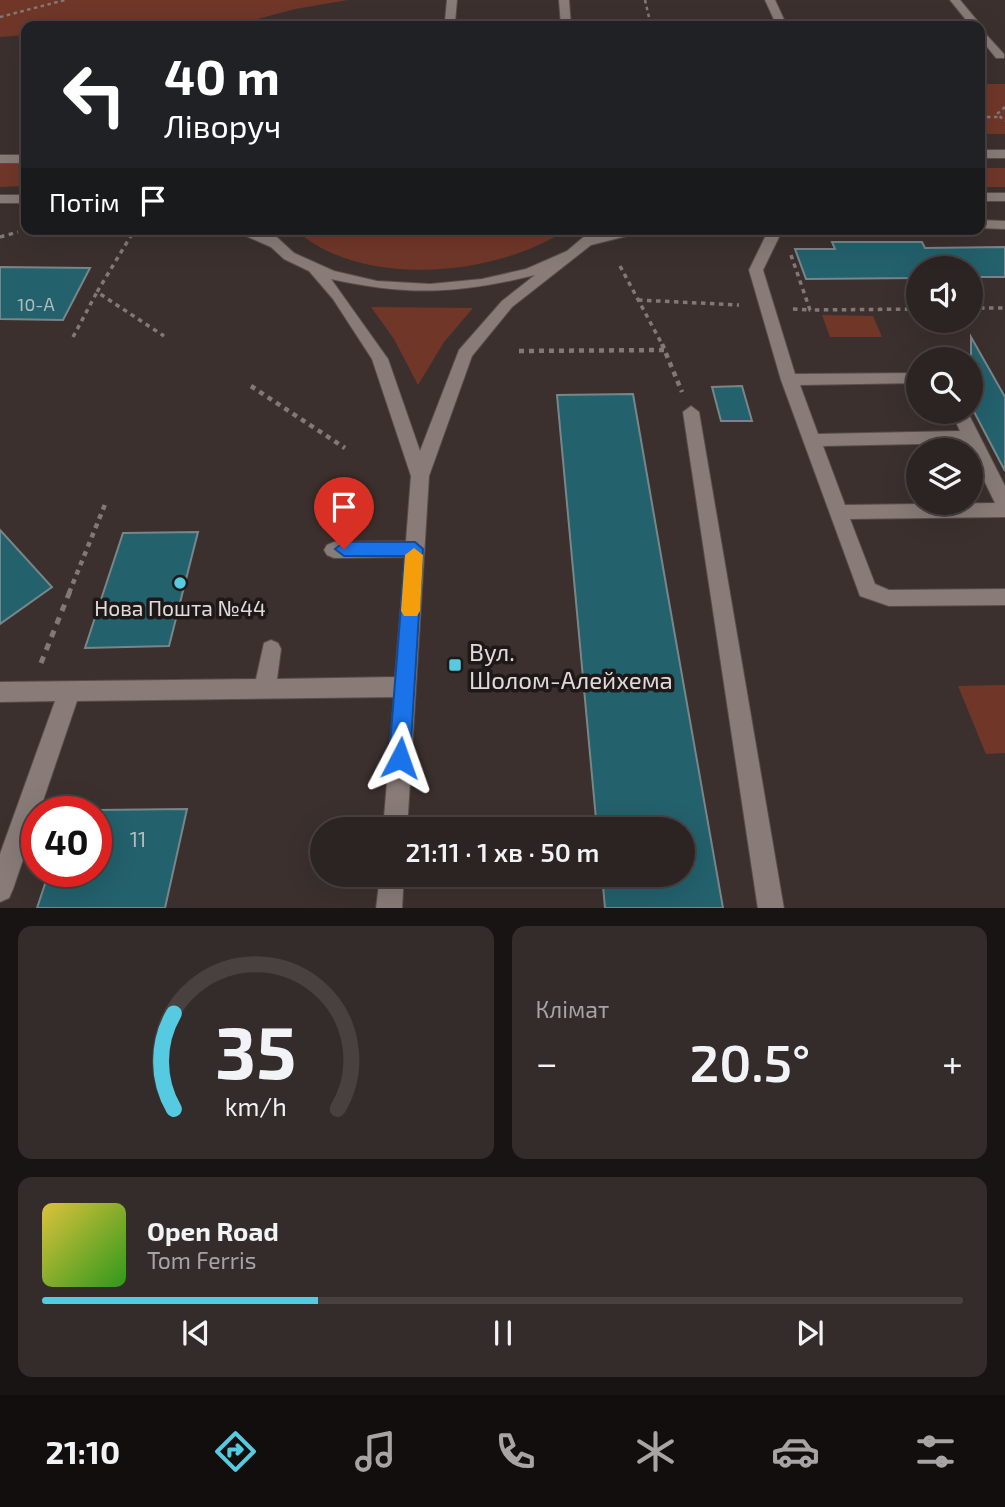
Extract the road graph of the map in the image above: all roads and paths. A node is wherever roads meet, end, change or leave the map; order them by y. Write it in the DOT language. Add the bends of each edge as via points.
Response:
graph roads {
  1 [pos="65,0"];
  2 [pos="452,0"];
  3 [pos="564,0"];
  4 [pos="645,0"];
  5 [pos="770,0"];
  6 [pos="955,0"];
  7 [pos="0,17"];
  8 [pos="450,21"];
  9 [pos="566,21"];
  10 [pos="650,21"];
  11 [pos="780,21"];
  12 [pos="972,21"];
  13 [pos="985,37"];
  14 [pos="1000,56"];
  15 [pos="1005,107"];
  16 [pos="985,117"];
  17 [pos="999,117"];
  18 [pos="1005,121"];
  19 [pos="985,154"];
  20 [pos="1005,154"];
  21 [pos="0,159"];
  22 [pos="21,159"];
  23 [pos="985,197"];
  24 [pos="1005,197"];
  25 [pos="0,199"];
  26 [pos="21,199"];
  27 [pos="985,224"];
  28 [pos="1005,225"];
  29 [pos="18,232"];
  30 [pos="131,235"];
  31 [pos="251,235"];
  32 [pos="264,235"];
  33 [pos="597,235"];
  34 [pos="773,235"];
  35 [pos="0,237"];
  36 [pos="270,243"];
  37 [pos="790,252"];
  38 [pos="571,255"];
  39 [pos="620,266"];
  40 [pos="316,271"];
  41 [pos="97,292"];
  42 [pos="638,300"];
  43 [pos="766,306"];
  44 [pos="983,308"];
  45 [pos="1005,308"];
  46 [pos="906,309"];
  47 [pos="810,310"];
  48 [pos="164,336"];
  49 [pos="73,337"];
  50 [pos="665,350"];
  51 [pos="519,351"];
  52 [pos="906,378"];
  53 [pos="789,380"];
  54 [pos="251,386"];
  55 [pos="691,412"];
  56 [pos="966,424"];
  57 [pos="972,437"];
  58 [pos="810,440"];
  59 [pos="345,448"];
  60 [pos="420,476"];
  61 [pos="106,502"];
  62 [pos="1005,504"];
  63 [pos="1005,510"];
  64 [pos="837,512"];
  65 [pos="415,549"];
  66 [pos="334,550"];
  67 [pos="1005,597"];
  68 [pos="271,649"];
  69 [pos="405,687"];
  70 [pos="265,689"];
  71 [pos="0,692"];
  72 [pos="29,692"];
  73 [pos="69,694"];
  74 [pos="396,817"];
  75 [pos="391,887"];
  76 [pos="0,889"];
  77 [pos="389,908"];
  78 [pos="771,908"];
  1 -- 7 [label="path"];
  2 -- 8 [label="street"];
  3 -- 9 [label="street"];
  4 -- 10 [label="path"];
  5 -- 11 [label="street"];
  6 -- 12 [label="street"];
  13 -- 14 [label="street"];
  15 -- 17 [label="path" via="998,110"];
  16 -- 17 [label="path"];
  17 -- 18 [label="path"];
  19 -- 20 [label="street"];
  21 -- 22 [label="street"];
  23 -- 24 [label="street"];
  25 -- 26 [label="street"];
  27 -- 28 [label="street"];
  29 -- 35 [label="path"];
  30 -- 41 [label="path"];
  31 -- 36 [label="street"];
  32 -- 36 [label="street"];
  33 -- 38 [label="street"];
  34 -- 43 [label="street" via="756,270"];
  36 -- 40 [label="street"];
  37 -- 47 [label="path"];
  38 -- 40 [label="street" via="538,270 472,286 401,289"];
  38 -- 60 [label="street" via="507,304 465,354"];
  39 -- 42 [label="path"];
  40 -- 60 [label="street" via="380,359"];
  41 -- 48 [label="path"];
  41 -- 49 [label="path"];
  42 -- 43 [label="path"];
  42 -- 50 [label="path"];
  43 -- 47 [label="path"];
  43 -- 53 [label="street"];
  44 -- 45 [label="path"];
  46 -- 47 [label="path"];
  50 -- 51 [label="path"];
  50 -- 55 [label="path"];
  52 -- 53 [label="street"];
  53 -- 58 [label="street"];
  54 -- 59 [label="path"];
  55 -- 78 [label="street"];
  56 -- 57 [label="street"];
  57 -- 58 [label="street"];
  57 -- 62 [label="street"];
  58 -- 64 [label="street"];
  60 -- 65 [label="street"];
  61 -- 72 [label="path"];
  63 -- 64 [label="street"];
  64 -- 67 [label="street" via="867,590 889,598"];
  65 -- 66 [label="street"];
  65 -- 69 [label="street"];
  68 -- 70 [label="street"];
  69 -- 70 [label="street"];
  69 -- 74 [label="street"];
  70 -- 73 [label="street"];
  71 -- 72 [label="street"];
  72 -- 73 [label="street"];
  73 -- 76 [label="street"];
  75 -- 77 [label="street"];
}
